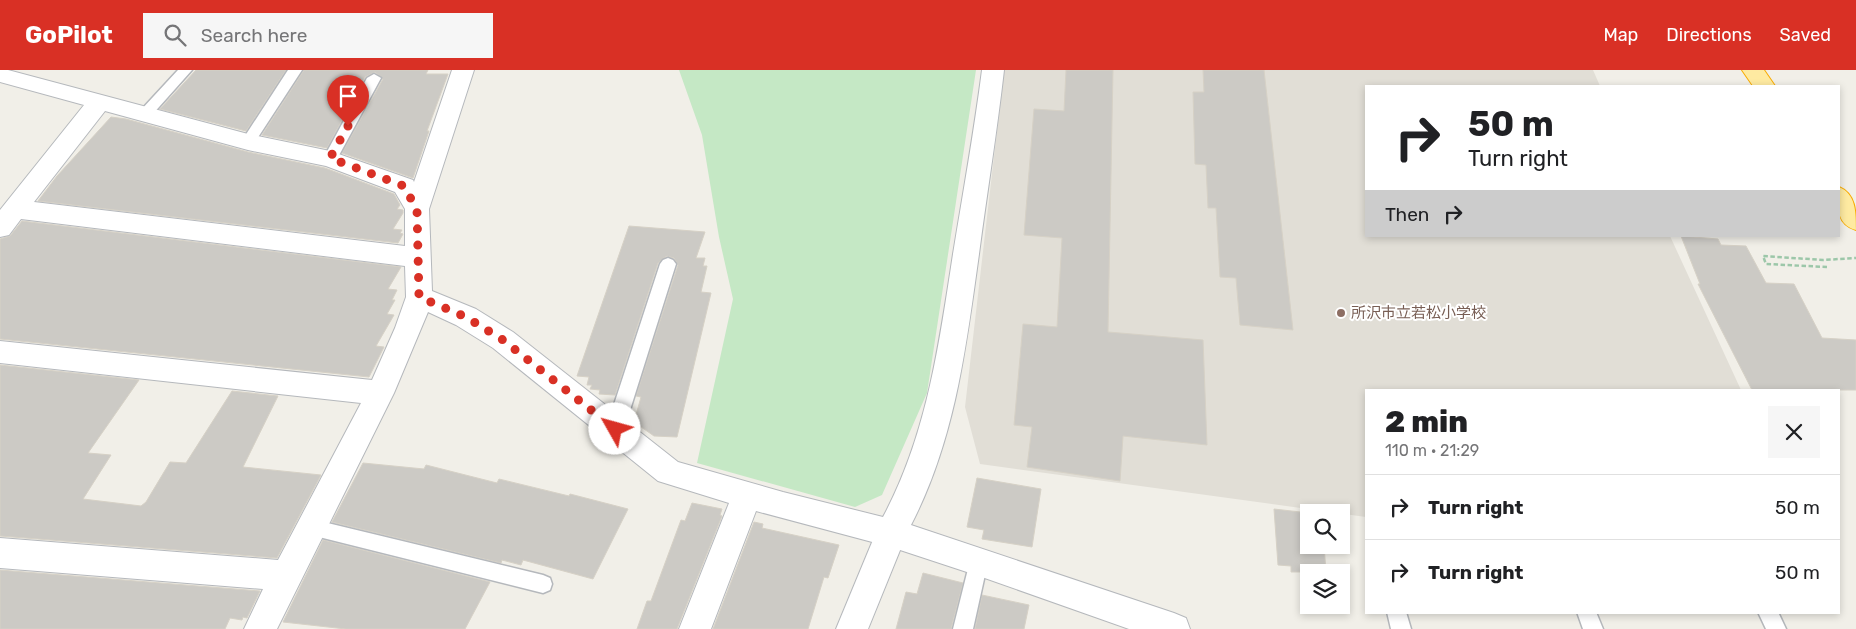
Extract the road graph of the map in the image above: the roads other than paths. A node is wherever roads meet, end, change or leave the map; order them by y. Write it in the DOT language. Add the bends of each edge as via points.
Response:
graph roads {
  1 [pos="185,70"];
  2 [pos="295,70"];
  3 [pos="462,70"];
  4 [pos="993,70"];
  5 [pos="1753,70"];
  6 [pos="0,76"];
  7 [pos="374,78"];
  8 [pos="1763,85"];
  9 [pos="100,101"];
  10 [pos="146,114"];
  11 [pos="248,142"];
  12 [pos="330,158"];
  13 [pos="1840,197"];
  14 [pos="16,209"];
  15 [pos="417,210"];
  16 [pos="1856,221"];
  17 [pos="0,228"];
  18 [pos="419,258"];
  19 [pos="668,264"];
  20 [pos="419,297"];
  21 [pos="0,352"];
  22 [pos="380,393"];
  23 [pos="615,429"];
  24 [pos="747,495"];
  25 [pos="311,527"];
  26 [pos="891,533"];
  27 [pos="0,553"];
  28 [pos="979,560"];
  29 [pos="286,576"];
  30 [pos="544,584"];
  31 [pos="1397,614"];
  32 [pos="1587,614"];
  33 [pos="1768,614"];
  34 [pos="260,629"];
  35 [pos="695,629"];
  36 [pos="852,629"];
  37 [pos="963,629"];
  38 [pos="1174,629"];
  39 [pos="1401,629"];
  40 [pos="1593,629"];
  41 [pos="1776,629"];
  1 -- 10 [label="lane"];
  2 -- 11 [label="lane"];
  3 -- 15 [label="street"];
  4 -- 26 [label="street" via="941,410 925,462"];
  5 -- 8 [label="highway"];
  6 -- 9 [label="street"];
  7 -- 12 [label="lane"];
  9 -- 10 [label="street"];
  9 -- 14 [label="street"];
  10 -- 11 [label="street"];
  11 -- 12 [label="street"];
  12 -- 15 [label="street" via="404,186"];
  13 -- 16 [label="highway"];
  14 -- 17 [label="street"];
  14 -- 18 [label="street"];
  15 -- 18 [label="street"];
  18 -- 20 [label="street"];
  19 -- 23 [label="lane"];
  20 -- 22 [label="street"];
  20 -- 23 [label="street" via="466,317 503,340"];
  21 -- 22 [label="street"];
  22 -- 25 [label="street"];
  23 -- 24 [label="street" via="670,472"];
  24 -- 26 [label="street"];
  24 -- 35 [label="street"];
  25 -- 29 [label="street"];
  25 -- 30 [label="lane"];
  26 -- 28 [label="street"];
  26 -- 36 [label="street"];
  27 -- 29 [label="street"];
  28 -- 37 [label="lane"];
  28 -- 38 [label="street"];
  29 -- 34 [label="street"];
  31 -- 39 [label="lane"];
  32 -- 40 [label="lane"];
  33 -- 41 [label="lane"];
}
